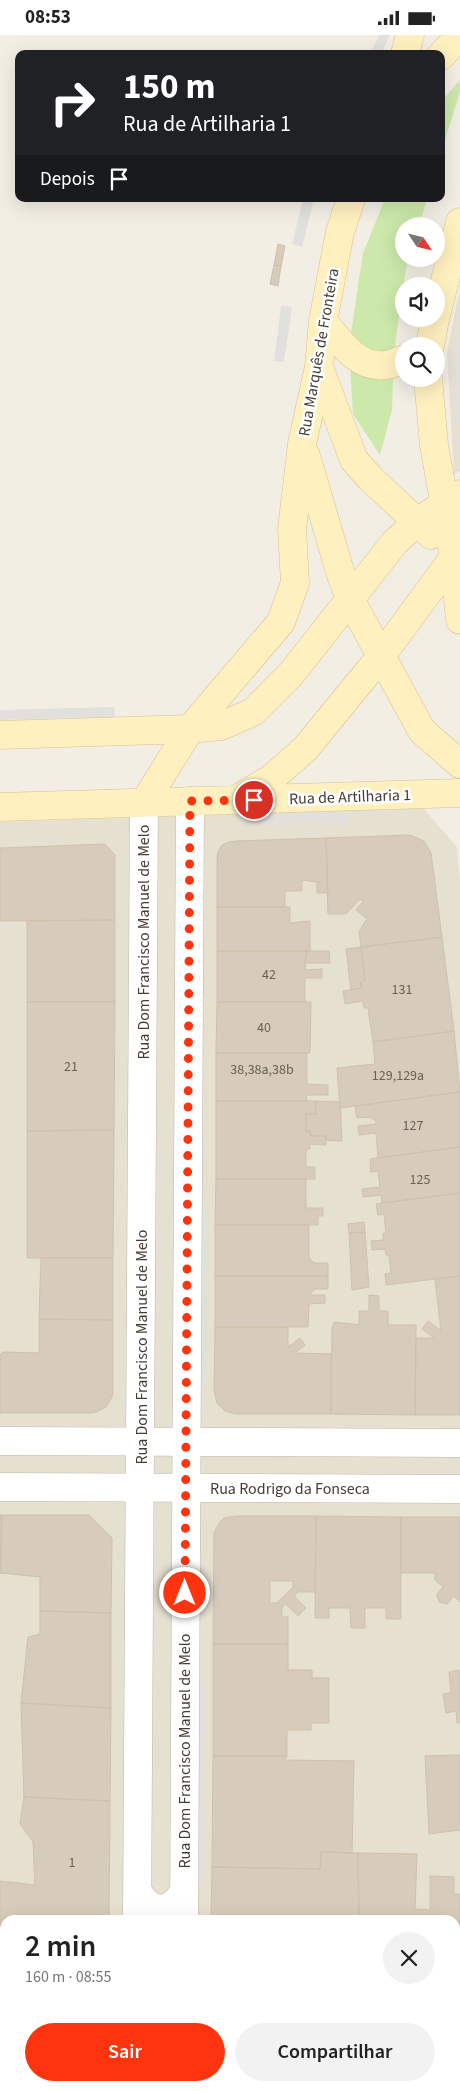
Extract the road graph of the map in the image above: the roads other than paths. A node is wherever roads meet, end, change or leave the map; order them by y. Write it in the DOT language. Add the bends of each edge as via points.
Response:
graph roads {
  1 [pos="410,35"];
  2 [pos="460,35"];
  3 [pos="406,50"];
  4 [pos="445,52"];
  5 [pos="350,202"];
  6 [pos="460,222"];
  7 [pos="323,321"];
  8 [pos="430,332"];
  9 [pos="395,362"];
  10 [pos="319,367"];
  11 [pos="429,387"];
  12 [pos="302,445"];
  13 [pos="452,499"];
  14 [pos="417,522"];
  15 [pos="457,554"];
  16 [pos="350,599"];
  17 [pos="460,620"];
  18 [pos="382,655"];
  19 [pos="190,729"];
  20 [pos="0,735"];
  21 [pos="460,764"];
  22 [pos="460,793"];
  23 [pos="236,800"];
  24 [pos="190,801"];
  25 [pos="144,803"];
  26 [pos="0,807"];
  27 [pos="0,1441"];
  28 [pos="140,1442"];
  29 [pos="186,1442"];
  30 [pos="460,1443"];
  31 [pos="0,1487"];
  32 [pos="140,1487"];
  33 [pos="186,1487"];
  34 [pos="460,1489"];
  35 [pos="138,1891"];
  36 [pos="184,1891"];
  37 [pos="137,1915"];
  38 [pos="184,1915"];
  1 -- 3 [label="main road"];
  2 -- 4 [label="main road"];
  5 -- 7 [label="main road, Rua Marquês de Fronteira" via="340,232"];
  6 -- 8 [label="main road"];
  7 -- 9 [label="main road" via="349,352 365,363 385,365"];
  7 -- 10 [label="main road, Rua Marquês de Fronteira"];
  10 -- 12 [label="main road, Rua Marquês de Fronteira"];
  10 -- 14 [label="main road" via="354,460"];
  11 -- 13 [label="main road" via="433,438"];
  12 -- 16 [label="main road, Rua Marquês de Fronteira"];
  12 -- 19 [label="main road" via="292,529 296,583 281,622"];
  13 -- 14 [label="main road"];
  13 -- 15 [label="main road"];
  14 -- 15 [label="main road"];
  14 -- 16 [label="main road" via="395,542"];
  15 -- 17 [label="main road"];
  15 -- 18 [label="main road"];
  16 -- 18 [label="main road, Rua Marquês de Fronteira"];
  16 -- 19 [label="main road" via="291,674 253,712 221,726"];
  18 -- 21 [label="main road, Rua Marquês de Fronteira" via="422,731"];
  18 -- 23 [label="main road" via="305,749 272,778"];
  19 -- 20 [label="main road"];
  19 -- 25 [label="main road"];
  22 -- 23 [label="main road, Rua de Artilharia 1"];
  23 -- 24 [label="main road, Rua de Artilharia 1"];
  24 -- 25 [label="main road, Rua de Artilharia 1"];
  24 -- 29 [label="street, Rua Dom Francisco Manuel de Melo"];
  25 -- 26 [label="main road, Rua de Artilharia 1"];
  25 -- 28 [label="street, Rua Dom Francisco Manuel de Melo"];
  27 -- 28 [label="street"];
  28 -- 29 [label="street"];
  28 -- 32 [label="street, Rua Dom Francisco Manuel de Melo"];
  29 -- 30 [label="street"];
  29 -- 33 [label="street, Rua Dom Francisco Manuel de Melo"];
  31 -- 32 [label="street, Rua Rodrigo da Fonseca"];
  32 -- 33 [label="street, Rua Rodrigo da Fonseca"];
  32 -- 35 [label="street, Rua Dom Francisco Manuel de Melo"];
  33 -- 34 [label="street, Rua Rodrigo da Fonseca"];
  33 -- 36 [label="street, Rua Dom Francisco Manuel de Melo"];
  35 -- 36 [label="street, Rua Dom Francisco Manuel de Melo" via="142,1901 161,1909 175,1903"];
  35 -- 37 [label="street, Rua Dom Francisco Manuel de Melo"];
  36 -- 38 [label="street, Rua Dom Francisco Manuel de Melo"];
}
